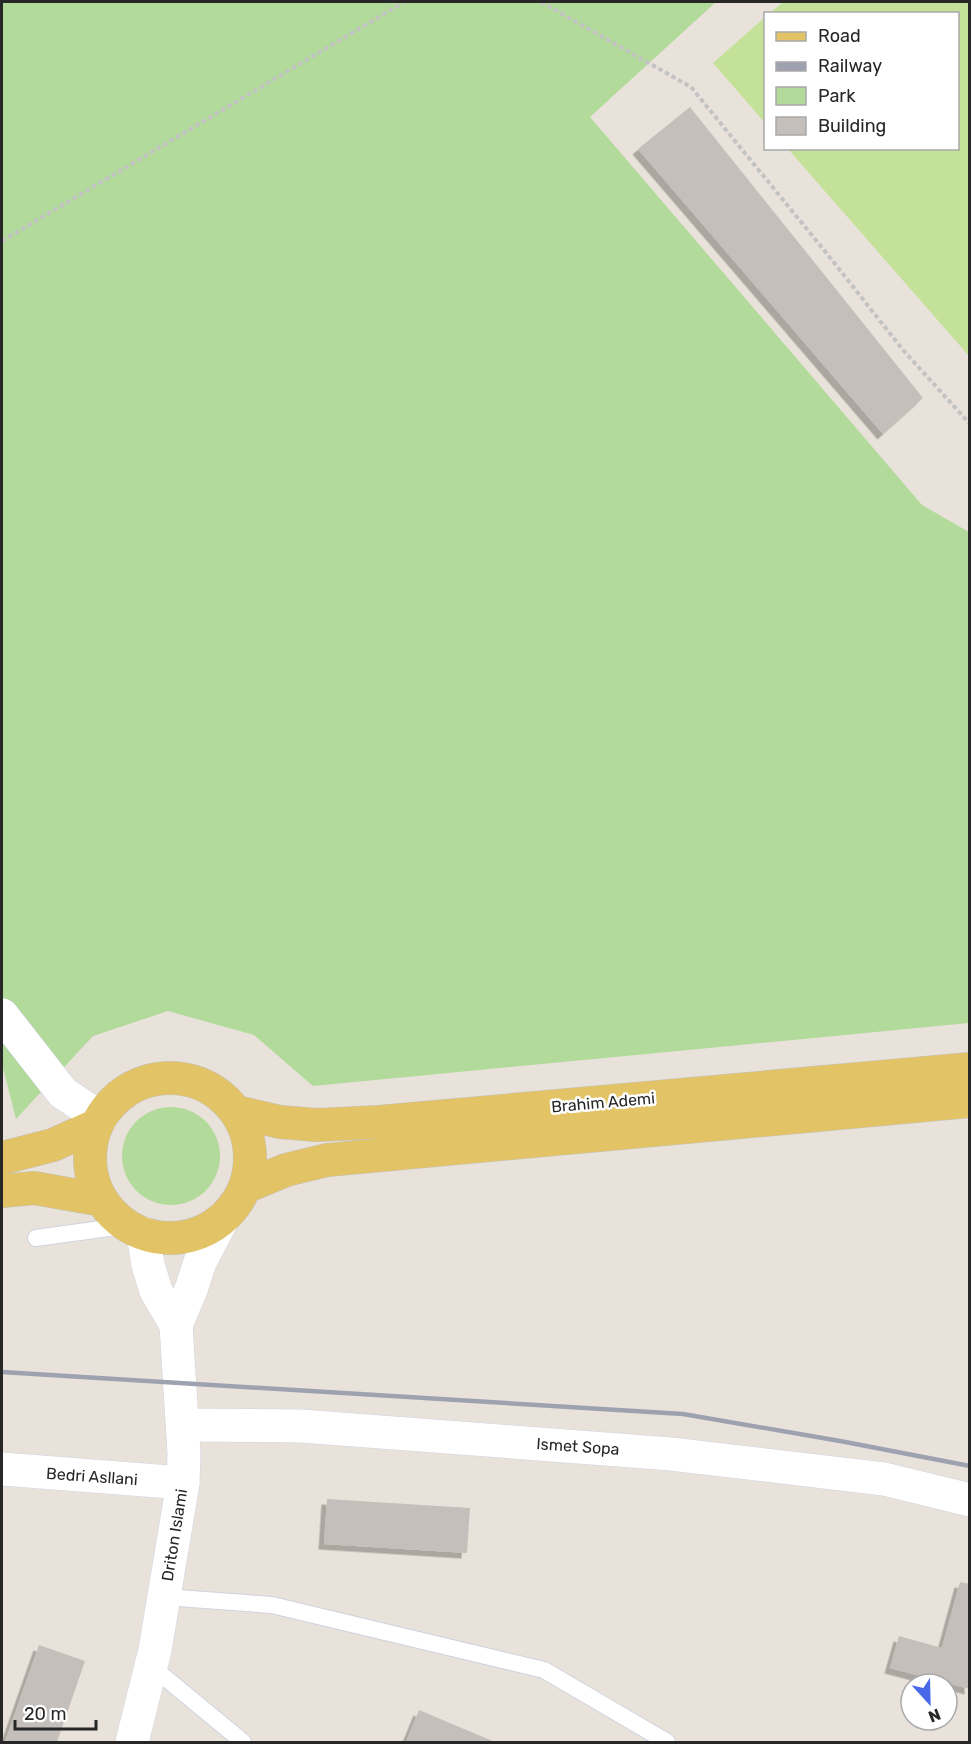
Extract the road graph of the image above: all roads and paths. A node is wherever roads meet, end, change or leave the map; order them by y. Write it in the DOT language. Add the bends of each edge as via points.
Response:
graph roads {
  1 [pos="404,2"];
  2 [pos="541,2"];
  3 [pos="2,241"];
  4 [pos="969,424"];
  5 [pos="2,1015"];
  6 [pos="969,1069"];
  7 [pos="969,1101"];
  8 [pos="237,1112"];
  9 [pos="99,1121"];
  10 [pos="2,1158"];
  11 [pos="245,1187"];
  12 [pos="2,1191"];
  13 [pos="102,1200"];
  14 [pos="223,1218"];
  15 [pos="133,1230"];
  16 [pos="36,1238"];
  17 [pos="176,1325"];
  18 [pos="183,1425"];
  19 [pos="2,1469"];
  20 [pos="183,1483"];
  21 [pos="969,1500"];
  22 [pos="164,1597"];
  23 [pos="151,1666"];
  24 [pos="132,1743"];
  25 [pos="243,1743"];
  26 [pos="667,1743"];
  1 -- 3 [label="path"];
  2 -- 4 [label="path" via="691,87 903,350"];
  5 -- 9 [label="street" via="63,1093"];
  6 -- 8 [label="main road, Brahim Ademi" via="379,1122 317,1125"];
  7 -- 11 [label="main road, Brahim Ademi" via="327,1160 286,1170"];
  8 -- 9 [label="main road, Brahim Ademi" via="205,1085 163,1078 124,1092"];
  8 -- 11 [label="main road, Brahim Ademi" via="250,1150"];
  9 -- 10 [label="main road, Brahim Ademi" via="52,1145"];
  9 -- 13 [label="main road, Brahim Ademi" via="91,1143 90,1162"];
  11 -- 14 [label="main road, Brahim Ademi"];
  12 -- 13 [label="main road" via="34,1188"];
  13 -- 15 [label="main road, Brahim Ademi"];
  14 -- 15 [label="main road, Brahim Ademi" via="189,1236 170,1238"];
  14 -- 17 [label="street, Driton Islami" via="200,1262"];
  15 -- 16 [label="lane"];
  15 -- 17 [label="street, Driton Islami" via="156,1291"];
  17 -- 18 [label="street, Driton Islami"];
  18 -- 20 [label="street, Driton Islami"];
  18 -- 21 [label="street, Ismet Sopa" via="301,1426 671,1454 884,1479"];
  19 -- 20 [label="street, Bedri Asllani"];
  20 -- 22 [label="street, Driton Islami"];
  22 -- 23 [label="street, Driton Islami"];
  22 -- 26 [label="lane" via="272,1605 544,1670"];
  23 -- 24 [label="street, Driton Islami"];
  23 -- 25 [label="lane"];
}
